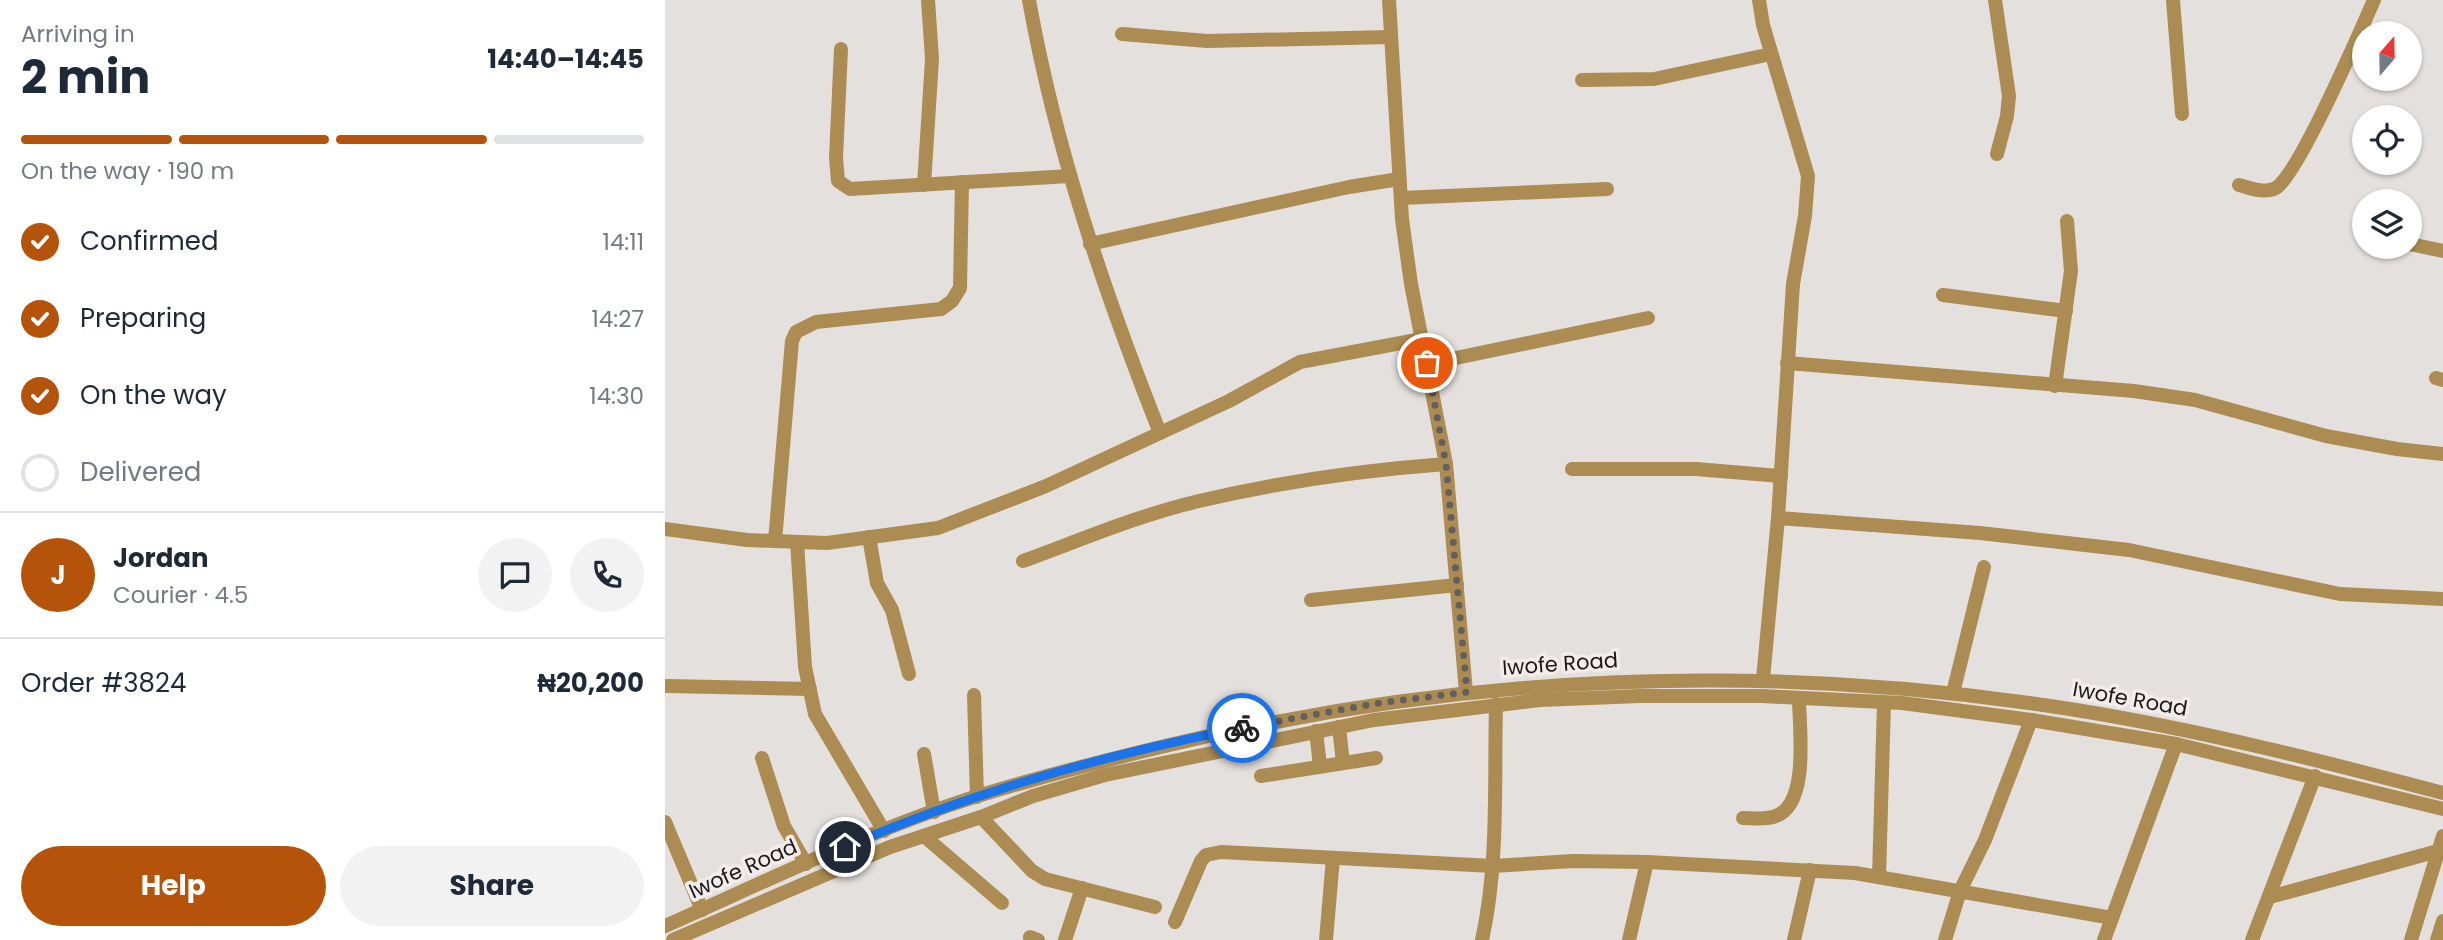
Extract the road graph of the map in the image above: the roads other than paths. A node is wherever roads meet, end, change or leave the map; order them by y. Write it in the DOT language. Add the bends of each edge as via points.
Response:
graph roads {
  1 [pos="928,0"];
  2 [pos="1029,0"];
  3 [pos="1389,0"];
  4 [pos="1759,0"];
  5 [pos="1995,0"];
  6 [pos="2173,0"];
  7 [pos="2374,0"];
  8 [pos="1122,34"];
  9 [pos="1391,37"];
  10 [pos="841,49"];
  11 [pos="1772,54"];
  12 [pos="1582,80"];
  13 [pos="2182,114"];
  14 [pos="1997,154"];
  15 [pos="1069,176"];
  16 [pos="1399,179"];
  17 [pos="962,182"];
  18 [pos="925,185"];
  19 [pos="2239,185"];
  20 [pos="1607,190"];
  21 [pos="1401,198"];
  22 [pos="2067,221"];
  23 [pos="1090,244"];
  24 [pos="2422,247"];
  25 [pos="2443,251"];
  26 [pos="1943,295"];
  27 [pos="2066,311"];
  28 [pos="1648,318"];
  29 [pos="1422,339"];
  30 [pos="1427,363"];
  31 [pos="1787,363"];
  32 [pos="2055,386"];
  33 [pos="1160,433"];
  34 [pos="2443,454"];
  35 [pos="1446,464"];
  36 [pos="1572,468"];
  37 [pos="1781,476"];
  38 [pos="1778,518"];
  39 [pos="665,529"];
  40 [pos="869,537"];
  41 [pos="775,541"];
  42 [pos="797,542"];
  43 [pos="1023,561"];
  44 [pos="1984,567"];
  45 [pos="1457,585"];
  46 [pos="2443,599"];
  47 [pos="1311,600"];
  48 [pos="909,674"];
  49 [pos="1763,679"];
  50 [pos="667,686"];
  51 [pos="810,689"];
  52 [pos="1467,692"];
  53 [pos="1953,694"];
  54 [pos="974,695"];
  55 [pos="1799,698"];
  56 [pos="1884,703"];
  57 [pos="1496,704"];
  58 [pos="2076,710"];
  59 [pos="2031,720"];
  60 [pos="1339,727"];
  61 [pos="2075,727"];
  62 [pos="1316,731"];
  63 [pos="2176,744"];
  64 [pos="924,754"];
  65 [pos="762,758"];
  66 [pos="1376,758"];
  67 [pos="1343,762"];
  68 [pos="1320,766"];
  69 [pos="1261,776"];
  70 [pos="2315,776"];
  71 [pos="2443,793"];
  72 [pos="977,797"];
  73 [pos="2443,809"];
  74 [pos="934,812"];
  75 [pos="981,817"];
  76 [pos="1743,818"];
  77 [pos="665,822"];
  78 [pos="884,831"];
  79 [pos="925,836"];
  80 [pos="2443,836"];
  81 [pos="2438,851"];
  82 [pos="1333,858"];
  83 [pos="1647,862"];
  84 [pos="806,864"];
  85 [pos="1493,866"];
  86 [pos="1810,870"];
  87 [pos="1879,877"];
  88 [pos="1082,888"];
  89 [pos="1959,891"];
  90 [pos="2270,897"];
  91 [pos="1002,903"];
  92 [pos="1155,908"];
  93 [pos="702,909"];
  94 [pos="2112,918"];
  95 [pos="2443,921"];
  96 [pos="1175,922"];
  97 [pos="665,926"];
  98 [pos="673,940"];
  99 [pos="1065,940"];
  100 [pos="1327,940"];
  101 [pos="1482,940"];
  102 [pos="1629,940"];
  103 [pos="1794,940"];
  104 [pos="1945,940"];
  105 [pos="2104,940"];
  106 [pos="2252,940"];
  107 [pos="2411,940"];
  108 [pos="2437,940"];
  1 -- 18 [label="street" via="932,59"];
  2 -- 15 [label="street"];
  3 -- 9 [label="street"];
  4 -- 11 [label="street"];
  5 -- 14 [label="street" via="2009,96"];
  6 -- 13 [label="street"];
  7 -- 19 [label="street" via="2330,96 2277,187 2265,191"];
  8 -- 9 [label="street" via="1207,41"];
  9 -- 16 [label="street"];
  10 -- 18 [label="street" via="838,181 850,189"];
  11 -- 12 [label="street" via="1654,79"];
  11 -- 31 [label="street" via="1808,176"];
  15 -- 17 [label="street"];
  15 -- 23 [label="street"];
  16 -- 21 [label="street"];
  16 -- 23 [label="street"];
  17 -- 18 [label="street"];
  17 -- 41 [label="street" via="960,288 952,301 941,309 816,322 796,332"];
  20 -- 21 [label="street"];
  21 -- 29 [label="street"];
  22 -- 27 [label="street" via="2071,271"];
  23 -- 33 [label="street"];
  24 -- 25 [label="street"];
  26 -- 27 [label="street"];
  27 -- 32 [label="street"];
  28 -- 30 [label="street"];
  29 -- 30 [label="street"];
  29 -- 33 [label="street" via="1300,362"];
  30 -- 35 [label="street"];
  31 -- 32 [label="street"];
  31 -- 37 [label="street"];
  32 -- 34 [label="street" via="2195,400 2326,436"];
  33 -- 40 [label="street" via="1046,486 938,528"];
  35 -- 43 [label="street" via="1397,467 1198,501"];
  35 -- 45 [label="street"];
  36 -- 37 [label="street" via="1696,469"];
  37 -- 38 [label="street"];
  38 -- 46 [label="street" via="2129,550 2340,594"];
  38 -- 49 [label="street"];
  39 -- 41 [label="street"];
  40 -- 42 [label="street"];
  40 -- 48 [label="street" via="877,583 892,610"];
  41 -- 42 [label="street"];
  42 -- 51 [label="street"];
  44 -- 53 [label="street"];
  45 -- 47 [label="street"];
  45 -- 52 [label="street"];
  49 -- 52 [label="street, Iwofe Road" via="1627,681"];
  49 -- 53 [label="street, Iwofe Road"];
  50 -- 51 [label="street"];
  51 -- 78 [label="street" via="815,714"];
  52 -- 72 [label="street, Iwofe Road" via="1216,733"];
  53 -- 58 [label="street, Iwofe Road"];
  54 -- 72 [label="street"];
  55 -- 56 [label="street, Iwofe Road"];
  55 -- 57 [label="street, Iwofe Road" via="1640,696"];
  55 -- 76 [label="street" via="1795,797 1774,817"];
  56 -- 59 [label="street, Iwofe Road"];
  56 -- 87 [label="street"];
  57 -- 60 [label="street, Iwofe Road"];
  57 -- 85 [label="street"];
  58 -- 61 [label="street"];
  58 -- 71 [label="street, Iwofe Road" via="2182,729"];
  59 -- 61 [label="street, Iwofe Road"];
  59 -- 89 [label="street" via="1985,841"];
  60 -- 62 [label="street, Iwofe Road"];
  60 -- 67 [label="street"];
  61 -- 63 [label="street, Iwofe Road"];
  62 -- 68 [label="street"];
  62 -- 75 [label="street, Iwofe Road" via="1105,775"];
  63 -- 70 [label="street, Iwofe Road"];
  63 -- 94 [label="street"];
  64 -- 74 [label="street"];
  65 -- 84 [label="street" via="785,826"];
  66 -- 67 [label="street"];
  67 -- 68 [label="street"];
  68 -- 69 [label="street"];
  70 -- 73 [label="street, Iwofe Road"];
  70 -- 90 [label="street"];
  72 -- 74 [label="street, Iwofe Road"];
  74 -- 78 [label="street, Iwofe Road"];
  75 -- 79 [label="street, Iwofe Road"];
  75 -- 88 [label="street" via="1032,871"];
  77 -- 93 [label="street"];
  78 -- 84 [label="street, Iwofe Road"];
  79 -- 91 [label="street"];
  79 -- 98 [label="street, Iwofe Road"];
  80 -- 81 [label="street"];
  81 -- 90 [label="street"];
  81 -- 107 [label="street"];
  82 -- 85 [label="street"];
  82 -- 96 [label="street" via="1206,855"];
  82 -- 100 [label="street"];
  83 -- 85 [label="street"];
  83 -- 86 [label="street"];
  83 -- 102 [label="street"];
  84 -- 93 [label="street, Iwofe Road"];
  85 -- 101 [label="street"];
  86 -- 87 [label="street"];
  86 -- 103 [label="street"];
  87 -- 89 [label="street"];
  88 -- 92 [label="street"];
  88 -- 99 [label="street"];
  89 -- 94 [label="street"];
  89 -- 104 [label="street"];
  90 -- 106 [label="street"];
  93 -- 97 [label="street, Iwofe Road"];
  94 -- 105 [label="street"];
  95 -- 108 [label="street"];
}
